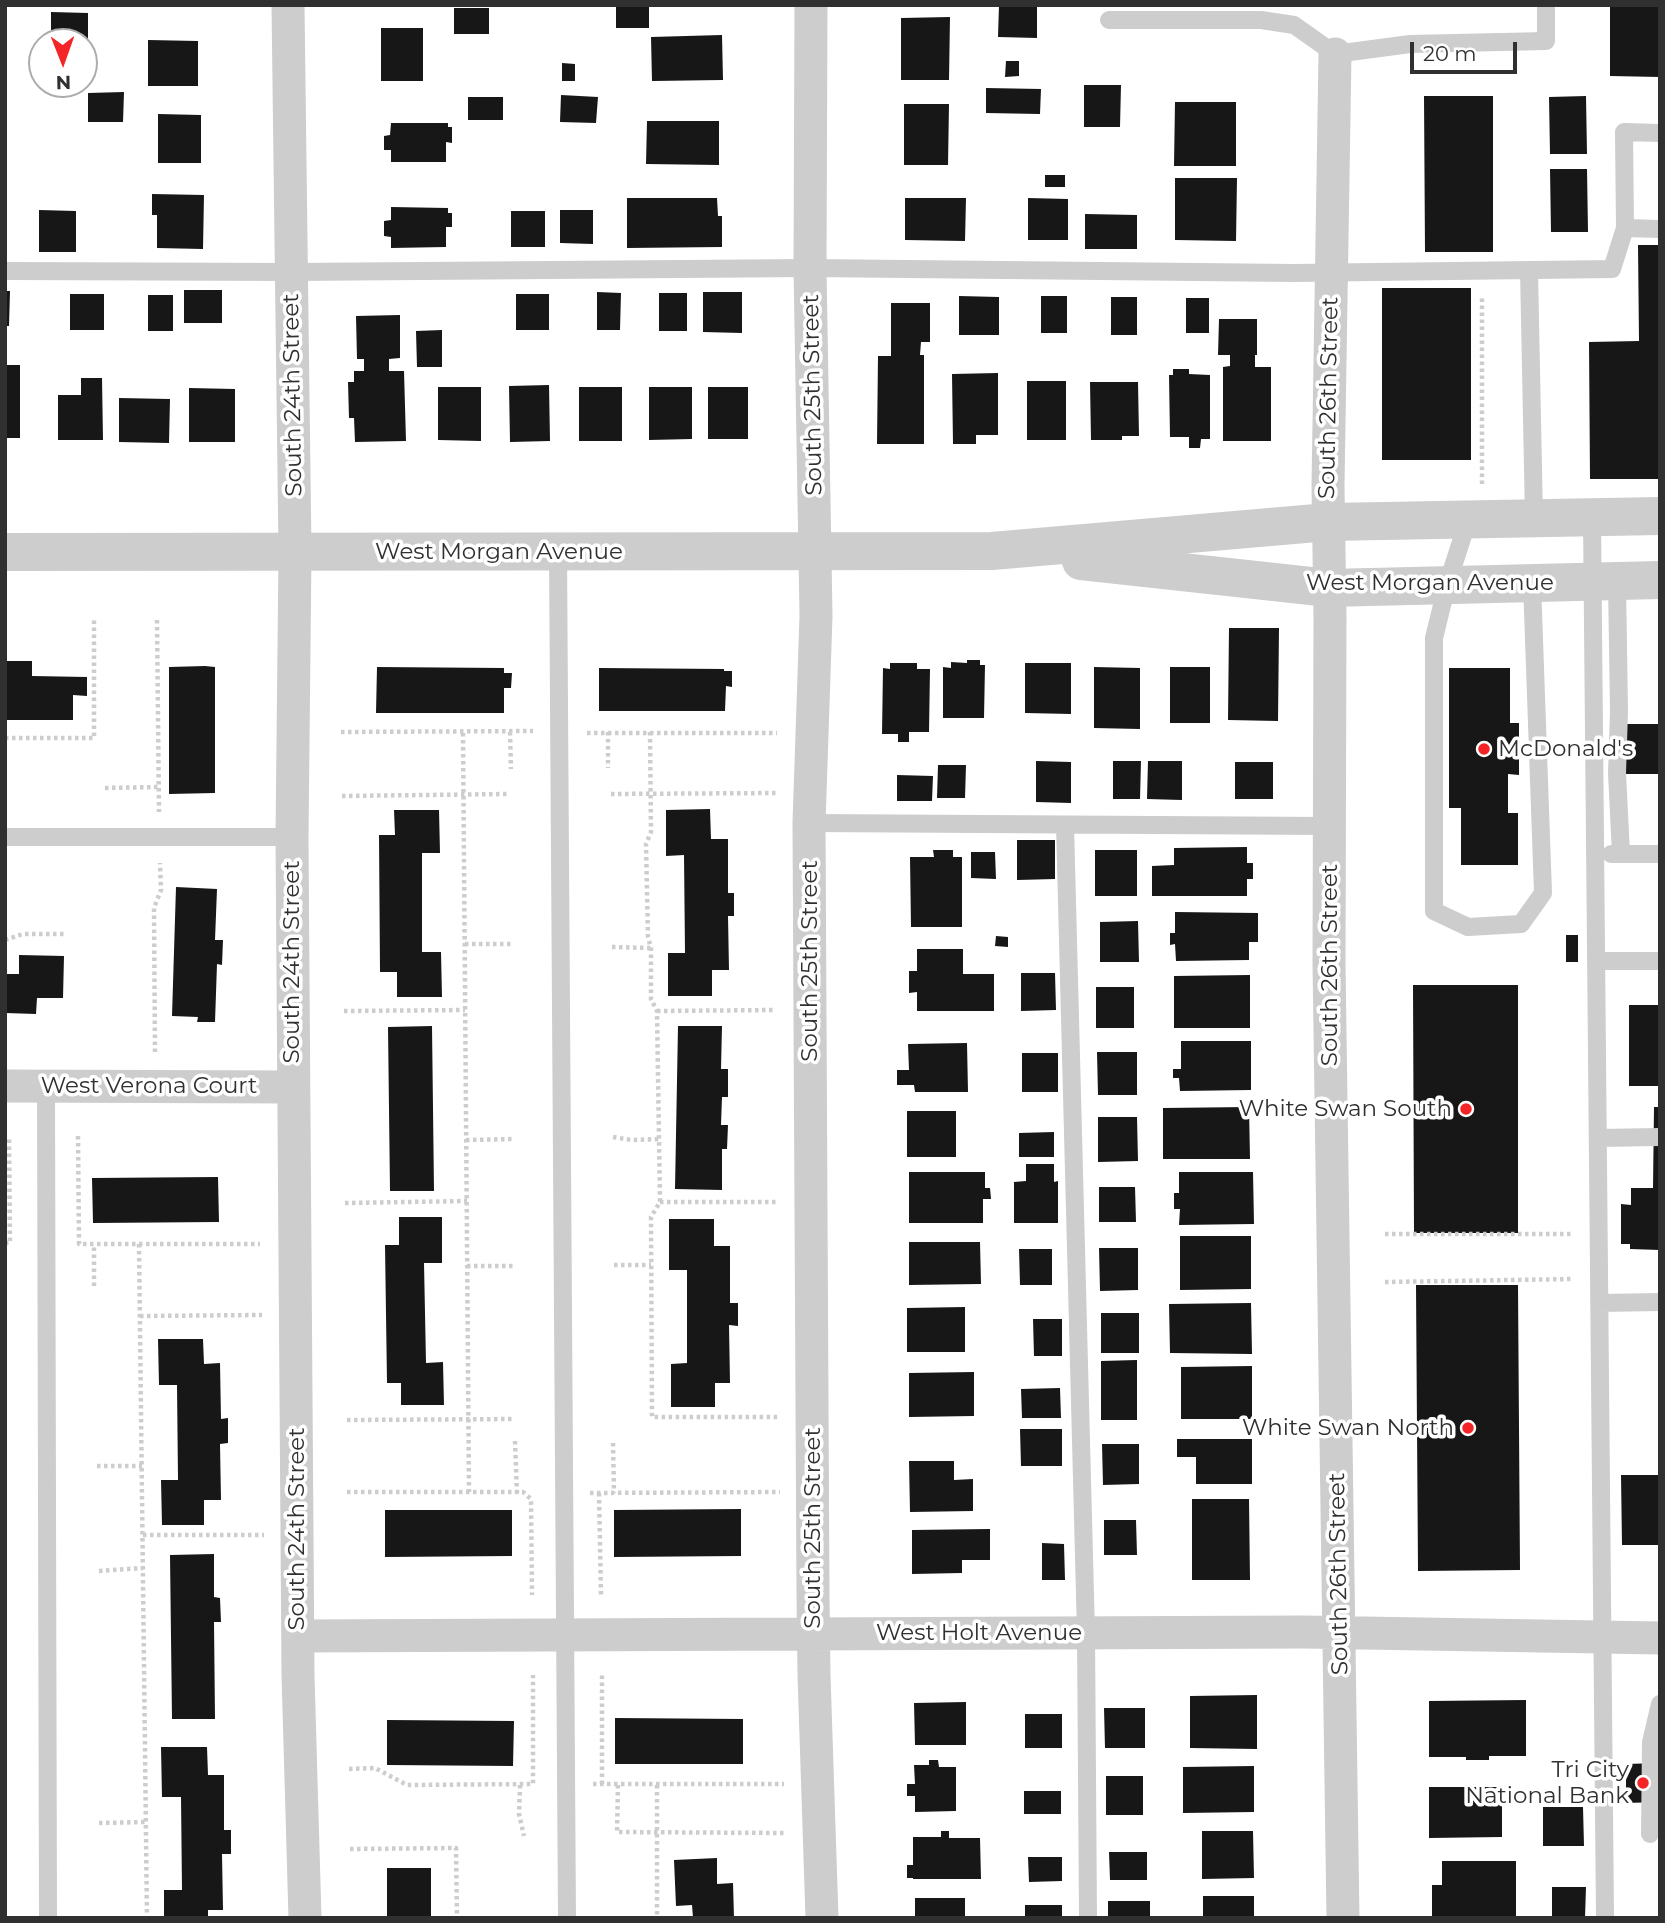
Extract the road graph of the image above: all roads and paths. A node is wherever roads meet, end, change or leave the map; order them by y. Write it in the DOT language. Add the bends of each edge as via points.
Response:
graph roads {
  1 [pos="288,5"];
  2 [pos="811,5"];
  3 [pos="1546,5"];
  4 [pos="1108,20"];
  5 [pos="1335,54"];
  6 [pos="1660,133"];
  7 [pos="1625,228"];
  8 [pos="1660,229"];
  9 [pos="810,268"];
  10 [pos="1529,270"];
  11 [pos="5,271"];
  12 [pos="1482,271"];
  13 [pos="292,272"];
  14 [pos="1331,272"];
  15 [pos="1482,485"];
  16 [pos="1660,516"];
  17 [pos="1592,517"];
  18 [pos="1534,518"];
  19 [pos="1468,520"];
  20 [pos="1328,522"];
  21 [pos="992,551"];
  22 [pos="5,552"];
  23 [pos="295,552"];
  24 [pos="558,552"];
  25 [pos="815,552"];
  26 [pos="1660,580"];
  27 [pos="1605,581"];
  28 [pos="1532,583"];
  29 [pos="1447,585"];
  30 [pos="1329,588"];
  31 [pos="94,620"];
  32 [pos="532,731"];
  33 [pos="341,732"];
  34 [pos="510,732"];
  35 [pos="650,732"];
  36 [pos="463,733"];
  37 [pos="559,733"];
  38 [pos="608,733"];
  39 [pos="777,733"];
  40 [pos="5,738"];
  41 [pos="608,768"];
  42 [pos="511,769"];
  43 [pos="159,787"];
  44 [pos="105,788"];
  45 [pos="778,793"];
  46 [pos="463,794"];
  47 [pos="508,794"];
  48 [pos="611,794"];
  49 [pos="650,794"];
  50 [pos="342,796"];
  51 [pos="809,823"];
  52 [pos="1065,825"];
  53 [pos="1329,826"];
  54 [pos="5,837"];
  55 [pos="292,837"];
  56 [pos="1596,854"];
  57 [pos="1621,854"];
  58 [pos="1660,854"];
  59 [pos="64,934"];
  60 [pos="5,940"];
  61 [pos="465,944"];
  62 [pos="513,944"];
  63 [pos="612,947"];
  64 [pos="651,948"];
  65 [pos="1597,961"];
  66 [pos="1660,961"];
  67 [pos="465,1010"];
  68 [pos="780,1010"];
  69 [pos="344,1011"];
  70 [pos="657,1011"];
  71 [pos="5,1086"];
  72 [pos="46,1086"];
  73 [pos="293,1087"];
  74 [pos="9,1136"];
  75 [pos="78,1136"];
  76 [pos="613,1137"];
  77 [pos="1660,1137"];
  78 [pos="1598,1138"];
  79 [pos="513,1139"];
  80 [pos="659,1139"];
  81 [pos="466,1140"];
  82 [pos="467,1201"];
  83 [pos="660,1202"];
  84 [pos="782,1202"];
  85 [pos="345,1203"];
  86 [pos="1385,1234"];
  87 [pos="1599,1234"];
  88 [pos="5,1243"];
  89 [pos="94,1244"];
  90 [pos="139,1244"];
  91 [pos="264,1244"];
  92 [pos="614,1265"];
  93 [pos="651,1265"];
  94 [pos="467,1266"];
  95 [pos="514,1266"];
  96 [pos="1600,1279"];
  97 [pos="1385,1282"];
  98 [pos="94,1286"];
  99 [pos="1660,1302"];
  100 [pos="1600,1303"];
  101 [pos="265,1315"];
  102 [pos="140,1317"];
  103 [pos="783,1417"];
  104 [pos="468,1419"];
  105 [pos="515,1419"];
  106 [pos="347,1420"];
  107 [pos="515,1441"];
  108 [pos="613,1443"];
  109 [pos="97,1466"];
  110 [pos="142,1466"];
  111 [pos="347,1492"];
  112 [pos="469,1492"];
  113 [pos="784,1492"];
  114 [pos="517,1493"];
  115 [pos="564,1493"];
  116 [pos="599,1493"];
  117 [pos="614,1493"];
  118 [pos="143,1535"];
  119 [pos="267,1535"];
  120 [pos="143,1568"];
  121 [pos="99,1571"];
  122 [pos="532,1595"];
  123 [pos="601,1595"];
  124 [pos="1086,1633"];
  125 [pos="1340,1633"];
  126 [pos="565,1634"];
  127 [pos="814,1634"];
  128 [pos="298,1636"];
  129 [pos="1603,1638"];
  130 [pos="1660,1638"];
  131 [pos="533,1675"];
  132 [pos="602,1675"];
  133 [pos="1659,1706"];
  134 [pos="349,1769"];
  135 [pos="787,1783"];
  136 [pos="602,1784"];
  137 [pos="520,1785"];
  138 [pos="566,1785"];
  139 [pos="618,1785"];
  140 [pos="657,1785"];
  141 [pos="146,1822"];
  142 [pos="99,1824"];
  143 [pos="657,1833"];
  144 [pos="787,1833"];
  145 [pos="1650,1834"];
  146 [pos="524,1836"];
  147 [pos="350,1849"];
  148 [pos="48,1918"];
  149 [pos="147,1918"];
  150 [pos="305,1918"];
  151 [pos="457,1918"];
  152 [pos="567,1918"];
  153 [pos="657,1918"];
  154 [pos="822,1918"];
  155 [pos="1088,1918"];
  156 [pos="1343,1918"];
  157 [pos="1605,1918"];
  1 -- 13 [label="street, South 24th Street"];
  2 -- 9 [label="street, South 25th Street"];
  3 -- 5 [label="lane" via="1546,41 1410,44"];
  4 -- 5 [label="lane" via="1261,20 1294,25"];
  5 -- 14 [label="street, South 26th Street"];
  6 -- 7 [label="lane" via="1624,132"];
  7 -- 8 [label="lane"];
  7 -- 10 [label="lane" via="1612,269"];
  9 -- 13 [label="lane"];
  9 -- 14 [label="lane"];
  9 -- 25 [label="street, South 25th Street"];
  10 -- 12 [label="lane"];
  10 -- 18 [label="lane"];
  11 -- 13 [label="lane"];
  12 -- 14 [label="lane"];
  12 -- 15 [label="path"];
  13 -- 23 [label="street, South 24th Street"];
  14 -- 20 [label="street, South 26th Street"];
  16 -- 17 [label="street, West Morgan Avenue"];
  17 -- 18 [label="street, West Morgan Avenue"];
  17 -- 27 [label="lane"];
  18 -- 19 [label="street, West Morgan Avenue"];
  19 -- 20 [label="street, West Morgan Avenue"];
  19 -- 29 [label="lane"];
  20 -- 21 [label="street, West Morgan Avenue"];
  20 -- 30 [label="street, South 26th Street"];
  21 -- 25 [label="street, West Morgan Avenue"];
  21 -- 30 [label="street, West Morgan Avenue"];
  22 -- 23 [label="street, West Morgan Avenue"];
  23 -- 24 [label="street, West Morgan Avenue"];
  23 -- 55 [label="street, South 24th Street"];
  24 -- 25 [label="street, West Morgan Avenue"];
  24 -- 37 [label="lane"];
  25 -- 51 [label="street, South 25th Street"];
  26 -- 27 [label="street, West Morgan Avenue"];
  27 -- 28 [label="street, West Morgan Avenue"];
  27 -- 56 [label="lane"];
  27 -- 57 [label="lane" via="1619,712"];
  28 -- 29 [label="street, West Morgan Avenue"];
  28 -- 29 [label="lane" via="1543,893 1521,924 1468,927 1434,911 1434,638"];
  29 -- 30 [label="street, West Morgan Avenue"];
  30 -- 53 [label="street, South 26th Street"];
  31 -- 40 [label="path" via="94,738"];
  32 -- 34 [label="path"];
  33 -- 36 [label="path"];
  34 -- 36 [label="path"];
  34 -- 42 [label="path"];
  35 -- 38 [label="path"];
  35 -- 39 [label="path"];
  35 -- 49 [label="path"];
  36 -- 46 [label="path"];
  37 -- 38 [label="path"];
  37 -- 115 [label="lane"];
  38 -- 41 [label="path"];
  43 -- 44 [label="path"];
  45 -- 49 [label="path"];
  46 -- 47 [label="path"];
  46 -- 50 [label="path"];
  46 -- 61 [label="path"];
  48 -- 49 [label="path"];
  49 -- 64 [label="path" via="646,844"];
  51 -- 52 [label="lane"];
  51 -- 127 [label="street, South 25th Street"];
  52 -- 53 [label="lane"];
  52 -- 124 [label="lane"];
  53 -- 125 [label="street, South 26th Street"];
  54 -- 55 [label="lane"];
  55 -- 73 [label="street, South 24th Street"];
  56 -- 57 [label="lane"];
  56 -- 65 [label="lane"];
  57 -- 58 [label="lane"];
  59 -- 60 [label="path" via="23,934"];
  61 -- 62 [label="path"];
  61 -- 67 [label="path"];
  63 -- 64 [label="path"];
  64 -- 70 [label="path" via="651,999"];
  65 -- 66 [label="lane"];
  65 -- 78 [label="lane"];
  67 -- 69 [label="path"];
  67 -- 81 [label="path"];
  68 -- 70 [label="path"];
  70 -- 80 [label="path"];
  71 -- 72 [label="street, West Verona Court"];
  72 -- 73 [label="street, West Verona Court"];
  72 -- 148 [label="lane"];
  73 -- 128 [label="street, South 24th Street"];
  74 -- 88 [label="path" via="10,1243"];
  75 -- 89 [label="path" via="79,1244"];
  76 -- 80 [label="path"];
  77 -- 78 [label="lane"];
  78 -- 87 [label="lane"];
  79 -- 81 [label="path"];
  80 -- 83 [label="path"];
  81 -- 82 [label="path"];
  82 -- 85 [label="path"];
  82 -- 94 [label="path"];
  83 -- 84 [label="path"];
  83 -- 93 [label="path" via="651,1217"];
  86 -- 87 [label="path"];
  87 -- 96 [label="lane"];
  89 -- 90 [label="path"];
  89 -- 98 [label="path"];
  90 -- 91 [label="path"];
  90 -- 102 [label="path"];
  92 -- 93 [label="path"];
  93 -- 103 [label="path" via="652,1417"];
  94 -- 95 [label="path"];
  94 -- 104 [label="path"];
  96 -- 97 [label="path"];
  96 -- 100 [label="lane"];
  99 -- 100 [label="lane"];
  100 -- 129 [label="lane"];
  101 -- 102 [label="path"];
  102 -- 110 [label="path"];
  104 -- 105 [label="path"];
  104 -- 106 [label="path"];
  104 -- 112 [label="path"];
  107 -- 114 [label="path"];
  108 -- 117 [label="path"];
  109 -- 110 [label="path"];
  110 -- 118 [label="path"];
  111 -- 112 [label="path"];
  112 -- 114 [label="path"];
  113 -- 117 [label="path"];
  114 -- 122 [label="path" via="531,1499"];
  115 -- 116 [label="path"];
  115 -- 126 [label="lane"];
  116 -- 117 [label="path"];
  116 -- 123 [label="path"];
  118 -- 119 [label="path"];
  118 -- 120 [label="path"];
  120 -- 121 [label="path"];
  120 -- 141 [label="path"];
  124 -- 125 [label="street, West Holt Avenue"];
  124 -- 127 [label="street, West Holt Avenue"];
  124 -- 155 [label="lane"];
  125 -- 129 [label="street, West Holt Avenue"];
  125 -- 156 [label="street, South 26th Street"];
  126 -- 127 [label="street, West Holt Avenue"];
  126 -- 128 [label="street, West Holt Avenue"];
  126 -- 138 [label="lane"];
  127 -- 154 [label="street, South 25th Street"];
  128 -- 150 [label="street, South 24th Street"];
  129 -- 130 [label="street, West Holt Avenue"];
  129 -- 157 [label="lane"];
  131 -- 137 [label="path" via="533,1784"];
  132 -- 136 [label="path"];
  133 -- 145 [label="lane" via="1651,1742"];
  134 -- 137 [label="path" via="375,1768 407,1785"];
  135 -- 140 [label="path"];
  136 -- 138 [label="path"];
  136 -- 139 [label="path"];
  137 -- 146 [label="path"];
  138 -- 152 [label="lane"];
  139 -- 140 [label="path"];
  139 -- 143 [label="path" via="617,1832"];
  140 -- 143 [label="path"];
  141 -- 142 [label="path"];
  141 -- 149 [label="path"];
  143 -- 144 [label="path"];
  143 -- 153 [label="path"];
  147 -- 151 [label="path" via="456,1847"];
}
